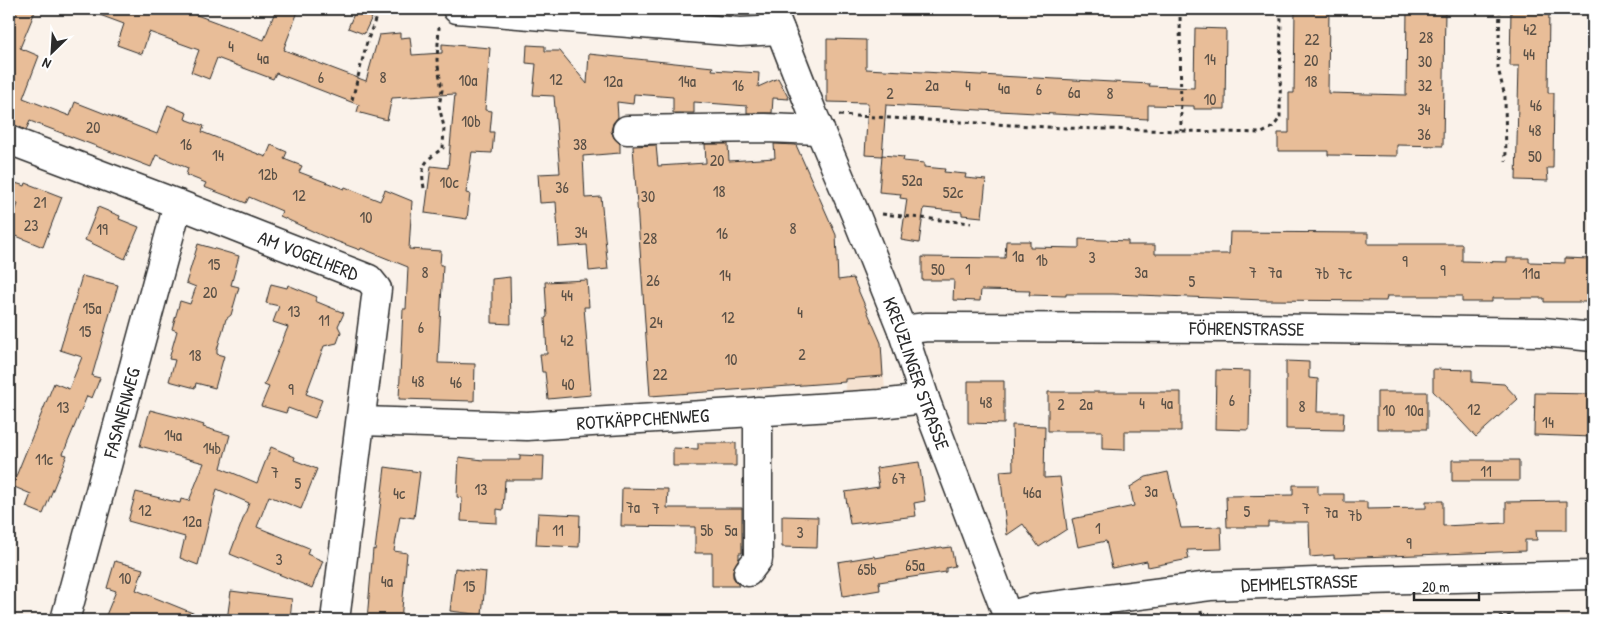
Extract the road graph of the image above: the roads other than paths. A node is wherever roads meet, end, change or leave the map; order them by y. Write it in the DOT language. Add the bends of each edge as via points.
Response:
graph roads {
  1 [pos="776,15"];
  2 [pos="448,17"];
  3 [pos="816,122"];
  4 [pos="627,130"];
  5 [pos="9,140"];
  6 [pos="178,204"];
  7 [pos="902,330"];
  8 [pos="1593,337"];
  9 [pos="925,399"];
  10 [pos="758,410"];
  11 [pos="361,421"];
  12 [pos="748,572"];
  13 [pos="1593,575"];
  14 [pos="1008,618"];
  15 [pos="65,620"];
  16 [pos="335,620"];
  1 -- 2 [label="street" via="740,32"];
  1 -- 3 [label="street, KREUZLINGER STRASSE"];
  3 -- 4 [label="street" via="765,128"];
  3 -- 7 [label="street, KREUZLINGER STRASSE"];
  5 -- 6 [label="street, AM VOGELHERD"];
  6 -- 11 [label="street, AM VOGELHERD" via="369,279 378,289"];
  6 -- 15 [label="street, FASANENWEG"];
  7 -- 8 [label="street, FÖHRENSTRASSE" via="927,327 1237,328 1543,332"];
  7 -- 9 [label="street, KREUZLINGER STRASSE"];
  9 -- 10 [label="street, ROTKÄPPCHENWEG"];
  9 -- 14 [label="street, KREUZLINGER STRASSE" via="984,574"];
  10 -- 11 [label="street, ROTKÄPPCHENWEG" via="527,426"];
  10 -- 12 [label="street" via="758,559"];
  11 -- 16 [label="street, AM VOGELHERD"];
  13 -- 14 [label="street, DEMMELSTRASSE" via="1210,586 1037,608"];
}
